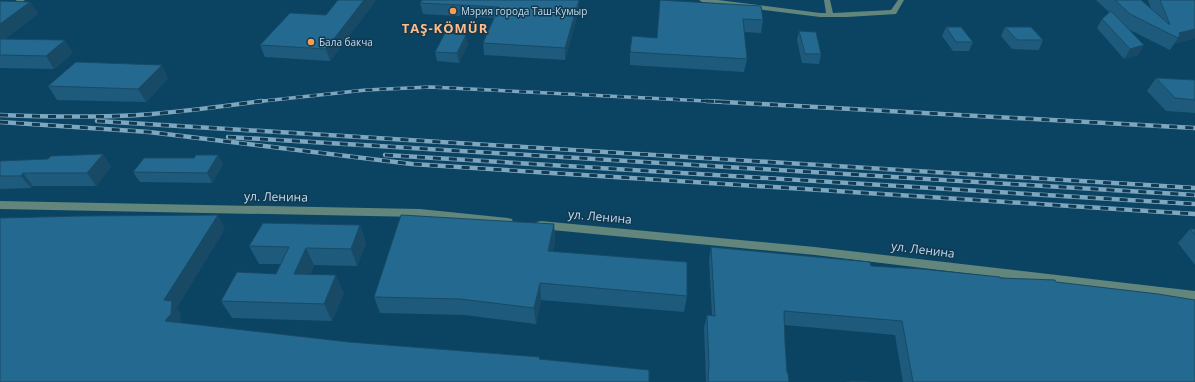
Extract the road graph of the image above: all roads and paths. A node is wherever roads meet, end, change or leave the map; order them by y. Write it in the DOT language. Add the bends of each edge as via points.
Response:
graph roads {
  1 [pos="22,0"];
  2 [pos="702,0"];
  3 [pos="827,0"];
  4 [pos="901,0"];
  5 [pos="0,15"];
  6 [pos="830,15"];
  7 [pos="0,205"];
  8 [pos="515,222"];
  9 [pos="531,224"];
  10 [pos="1195,296"];
  1 -- 5 [label="street"];
  2 -- 6 [label="street"];
  3 -- 6 [label="street"];
  4 -- 6 [label="street" via="893,12"];
  7 -- 8 [label="street, ул. Ленина" via="420,213"];
  9 -- 10 [label="street, ул. Ленина" via="815,251"];
}
